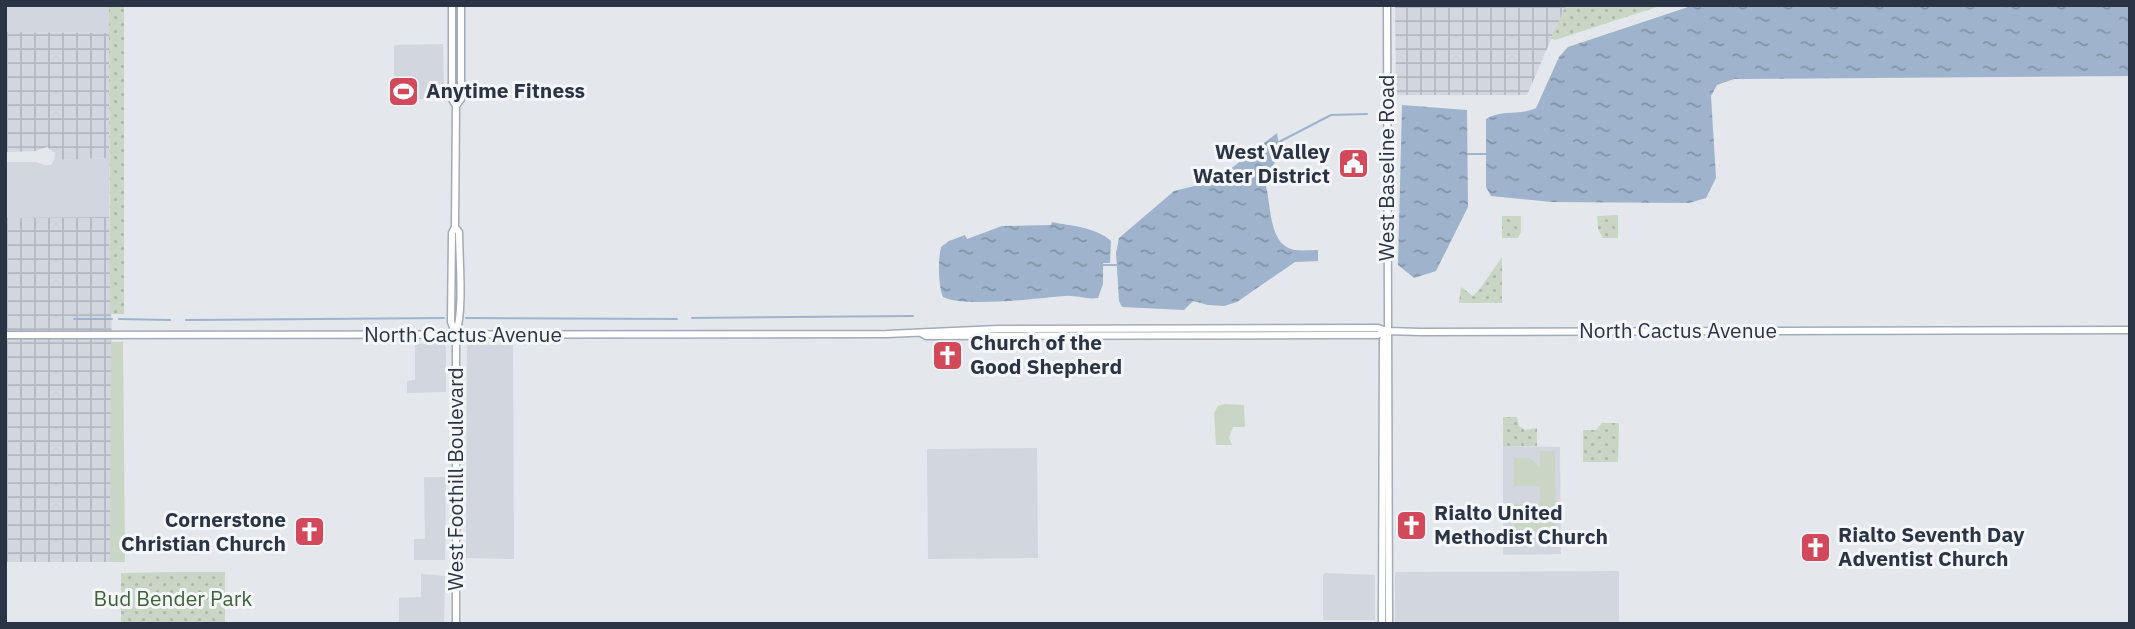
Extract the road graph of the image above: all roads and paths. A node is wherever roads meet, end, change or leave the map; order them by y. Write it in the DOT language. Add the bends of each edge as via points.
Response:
graph roads {
  1 [pos="452,5"];
  2 [pos="461,5"];
  3 [pos="1387,5"];
  4 [pos="456,106"];
  5 [pos="2130,330"];
  6 [pos="1387,331"];
  7 [pos="456,334"];
  8 [pos="5,335"];
  9 [pos="456,624"];
  10 [pos="1382,624"];
  11 [pos="1389,624"];
  1 -- 4 [label="main road, West Foothill Boulevard" via="452,99"];
  2 -- 4 [label="main road, West Foothill Boulevard" via="461,99"];
  3 -- 6 [label="main road, West Baseline Road"];
  4 -- 7 [label="main road, West Foothill Boulevard"];
  5 -- 6 [label="main road, North Cactus Avenue"];
  6 -- 7 [label="main road, North Cactus Avenue"];
  6 -- 10 [label="main road, West Baseline Road" via="1382,340"];
  6 -- 11 [label="main road, West Baseline Road"];
  7 -- 8 [label="main road, North Cactus Avenue"];
  7 -- 9 [label="main road, West Foothill Boulevard"];
}
